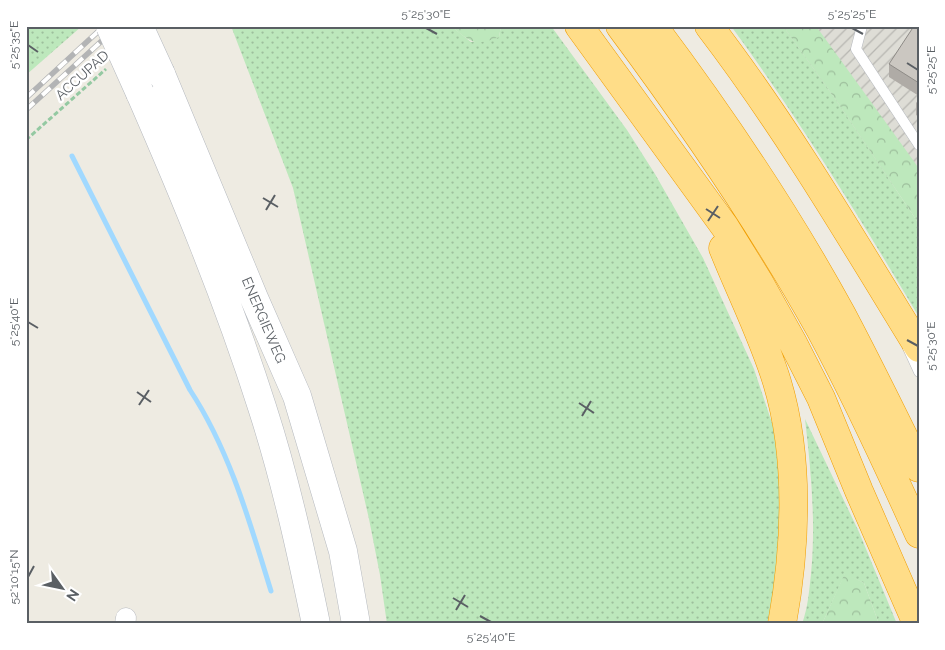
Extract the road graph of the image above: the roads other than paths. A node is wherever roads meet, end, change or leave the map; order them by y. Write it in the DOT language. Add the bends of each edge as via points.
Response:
graph roads {
  1 [pos="110,26"];
  2 [pos="139,26"];
  3 [pos="579,26"];
  4 [pos="620,26"];
  5 [pos="653,26"];
  6 [pos="709,26"];
  7 [pos="862,26"];
  8 [pos="919,146"];
  9 [pos="704,200"];
  10 [pos="880,284"];
  11 [pos="919,348"];
  12 [pos="919,372"];
  13 [pos="919,468"];
  14 [pos="919,534"];
  15 [pos="316,624"];
  16 [pos="356,624"];
  17 [pos="782,624"];
  18 [pos="917,624"];
  1 -- 15 [label="main road, ENERGIEWEG, bridge" via="189,204 237,330 294,520"];
  2 -- 16 [label="main road, ENERGIEWEG, bridge" via="297,396 343,551"];
  3 -- 9 [label="highway"];
  4 -- 14 [label="highway" via="695,129 814,321 872,431"];
  5 -- 13 [label="highway" via="763,183 803,248 872,372"];
  6 -- 10 [label="highway" via="780,126"];
  7 -- 8 [label="lane" via="856,49"];
  9 -- 17 [label="highway" via="759,333 787,423 793,497 792,561"];
  9 -- 18 [label="highway" via="740,250 821,398"];
  10 -- 11 [label="highway"];
  10 -- 12 [label="lane"];
}
